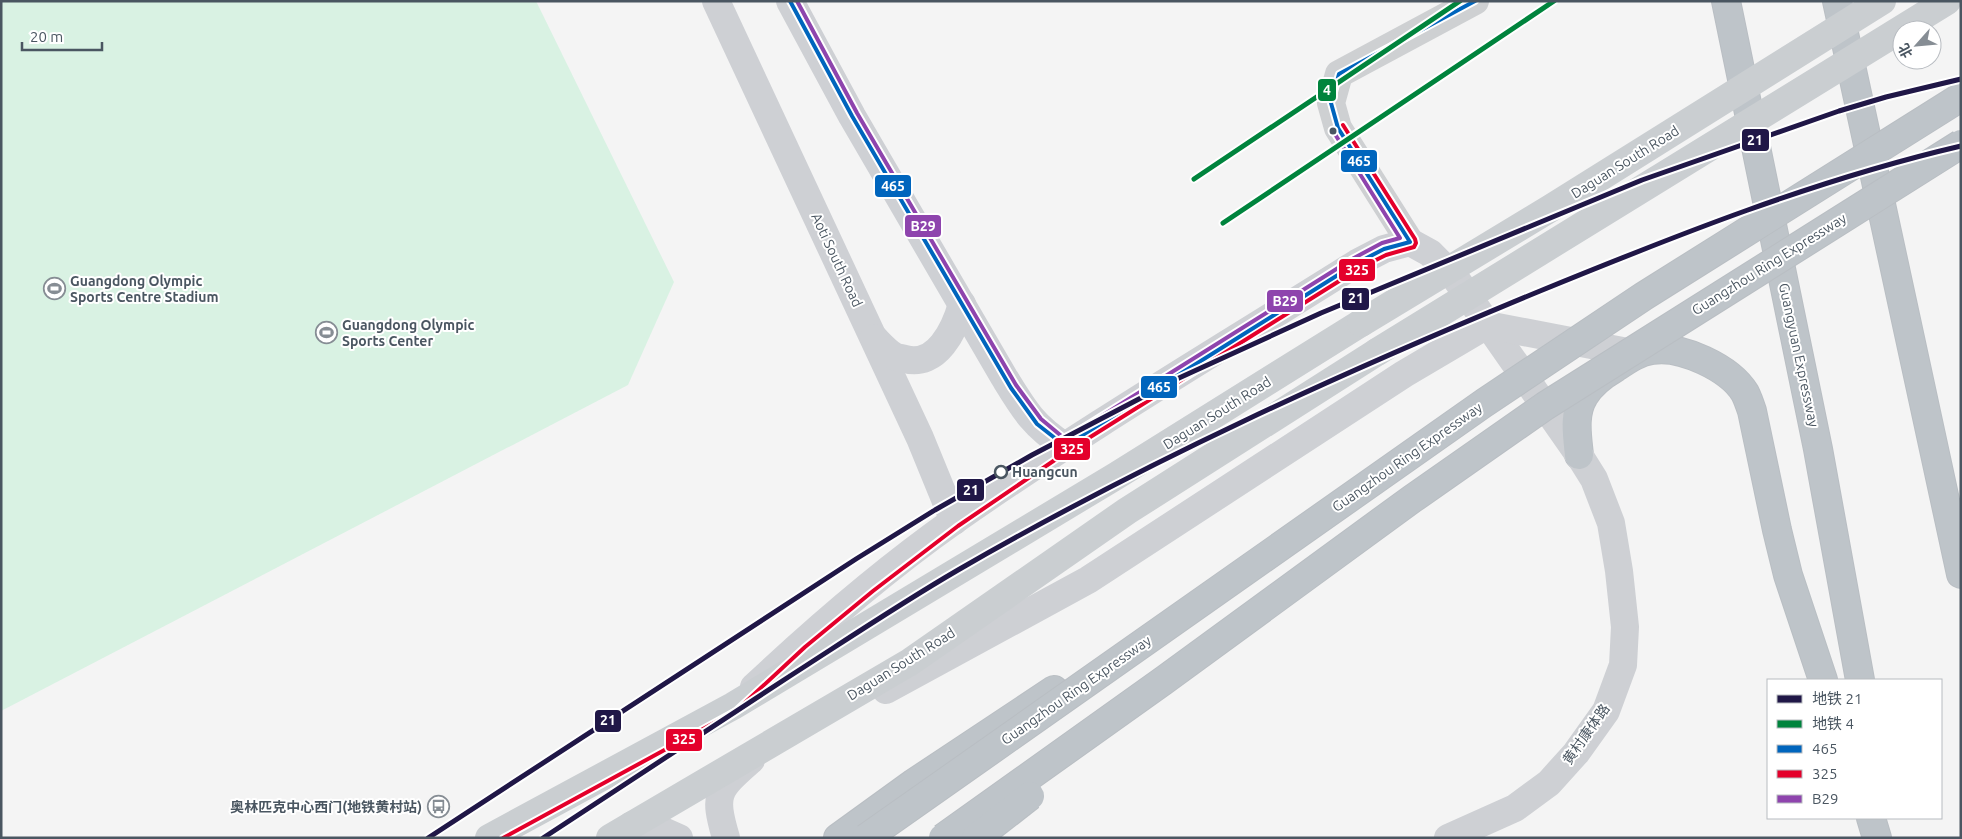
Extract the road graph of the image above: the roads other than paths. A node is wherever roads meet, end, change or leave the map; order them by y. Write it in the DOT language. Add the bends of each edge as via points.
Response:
graph roads {
  1 [pos="716,1"];
  2 [pos="790,1"];
  3 [pos="1475,1"];
  4 [pos="1726,1"];
  5 [pos="1837,1"];
  6 [pos="1882,1"];
  7 [pos="1947,1"];
  8 [pos="1961,97"];
  9 [pos="1961,144"];
  10 [pos="1410,242"];
  11 [pos="962,304"];
  12 [pos="1487,326"];
  13 [pos="873,337"];
  14 [pos="1638,354"];
  15 [pos="1611,363"];
  16 [pos="1065,446"];
  17 [pos="1579,455"];
  18 [pos="1403,459"];
  19 [pos="954,521"];
  20 [pos="1961,574"];
  21 [pos="1823,679"];
  22 [pos="1860,679"];
  23 [pos="733,706"];
  24 [pos="770,744"];
  25 [pos="1871,819"];
  26 [pos="1884,819"];
  27 [pos="621,832"];
  28 [pos="489,838"];
  29 [pos="679,838"];
  30 [pos="726,838"];
  31 [pos="838,838"];
  32 [pos="866,838"];
  33 [pos="942,838"];
  34 [pos="976,838"];
  35 [pos="1448,838"];
  36 [pos="1878,838"];
  37 [pos="1888,838"];
  1 -- 13 [label="street, Aoti South Road"];
  2 -- 11 [label="street" via="852,116"];
  3 -- 10 [label="street" via="1339,74 1331,104 1338,128"];
  4 -- 22 [label="highway, Guangyuan Expressway" via="1818,448"];
  5 -- 20 [label="highway"];
  6 -- 23 [label="main road, Daguan South Road, bridge" via="1099,486"];
  7 -- 24 [label="main road, Daguan South Road, bridge" via="1378,352 1127,511 910,662"];
  8 -- 18 [label="highway, Guangzhou Ring Expressway, bridge" via="1644,296"];
  9 -- 15 [label="highway, Guangzhou Ring Expressway, bridge"];
  10 -- 12 [label="street, 黄村康体路" via="1430,253 1456,279"];
  10 -- 16 [label="street" via="1384,249 1357,263"];
  11 -- 13 [label="street" via="945,342 930,357 915,362 895,356"];
  11 -- 16 [label="street" via="1030,418"];
  12 -- 14 [label="street"];
  12 -- 17 [label="street, 黄村康体路"];
  12 -- 24 [label="street" via="1404,374 1088,580 888,690"];
  13 -- 19 [label="street, Aoti South Road"];
  14 -- 17 [label="highway" via="1604,374 1583,396 1576,432"];
  14 -- 21 [label="highway" via="1653,349 1674,350 1701,359 1731,377 1745,393 1759,437 1788,575"];
  15 -- 33 [label="highway, Guangzhou Ring Expressway, bridge" via="1483,448"];
  15 -- 34 [label="highway, bridge" via="1457,471"];
  16 -- 19 [label="street"];
  17 -- 35 [label="street, 黄村康体路" via="1594,480 1611,523 1626,626 1623,665 1606,711 1576,753 1549,783 1515,808"];
  18 -- 31 [label="highway, bridge" via="914,783"];
  18 -- 32 [label="highway, Guangzhou Ring Expressway, bridge"];
  19 -- 23 [label="street" via="802,642"];
  23 -- 28 [label="main road, Daguan South Road"];
  24 -- 27 [label="main road, Daguan South Road"];
  24 -- 30 [label="street" via="727,781 720,795 719,812"];
  25 -- 36 [label="highway"];
  26 -- 37 [label="highway"];
  27 -- 29 [label="street" via="661,830"];
}
